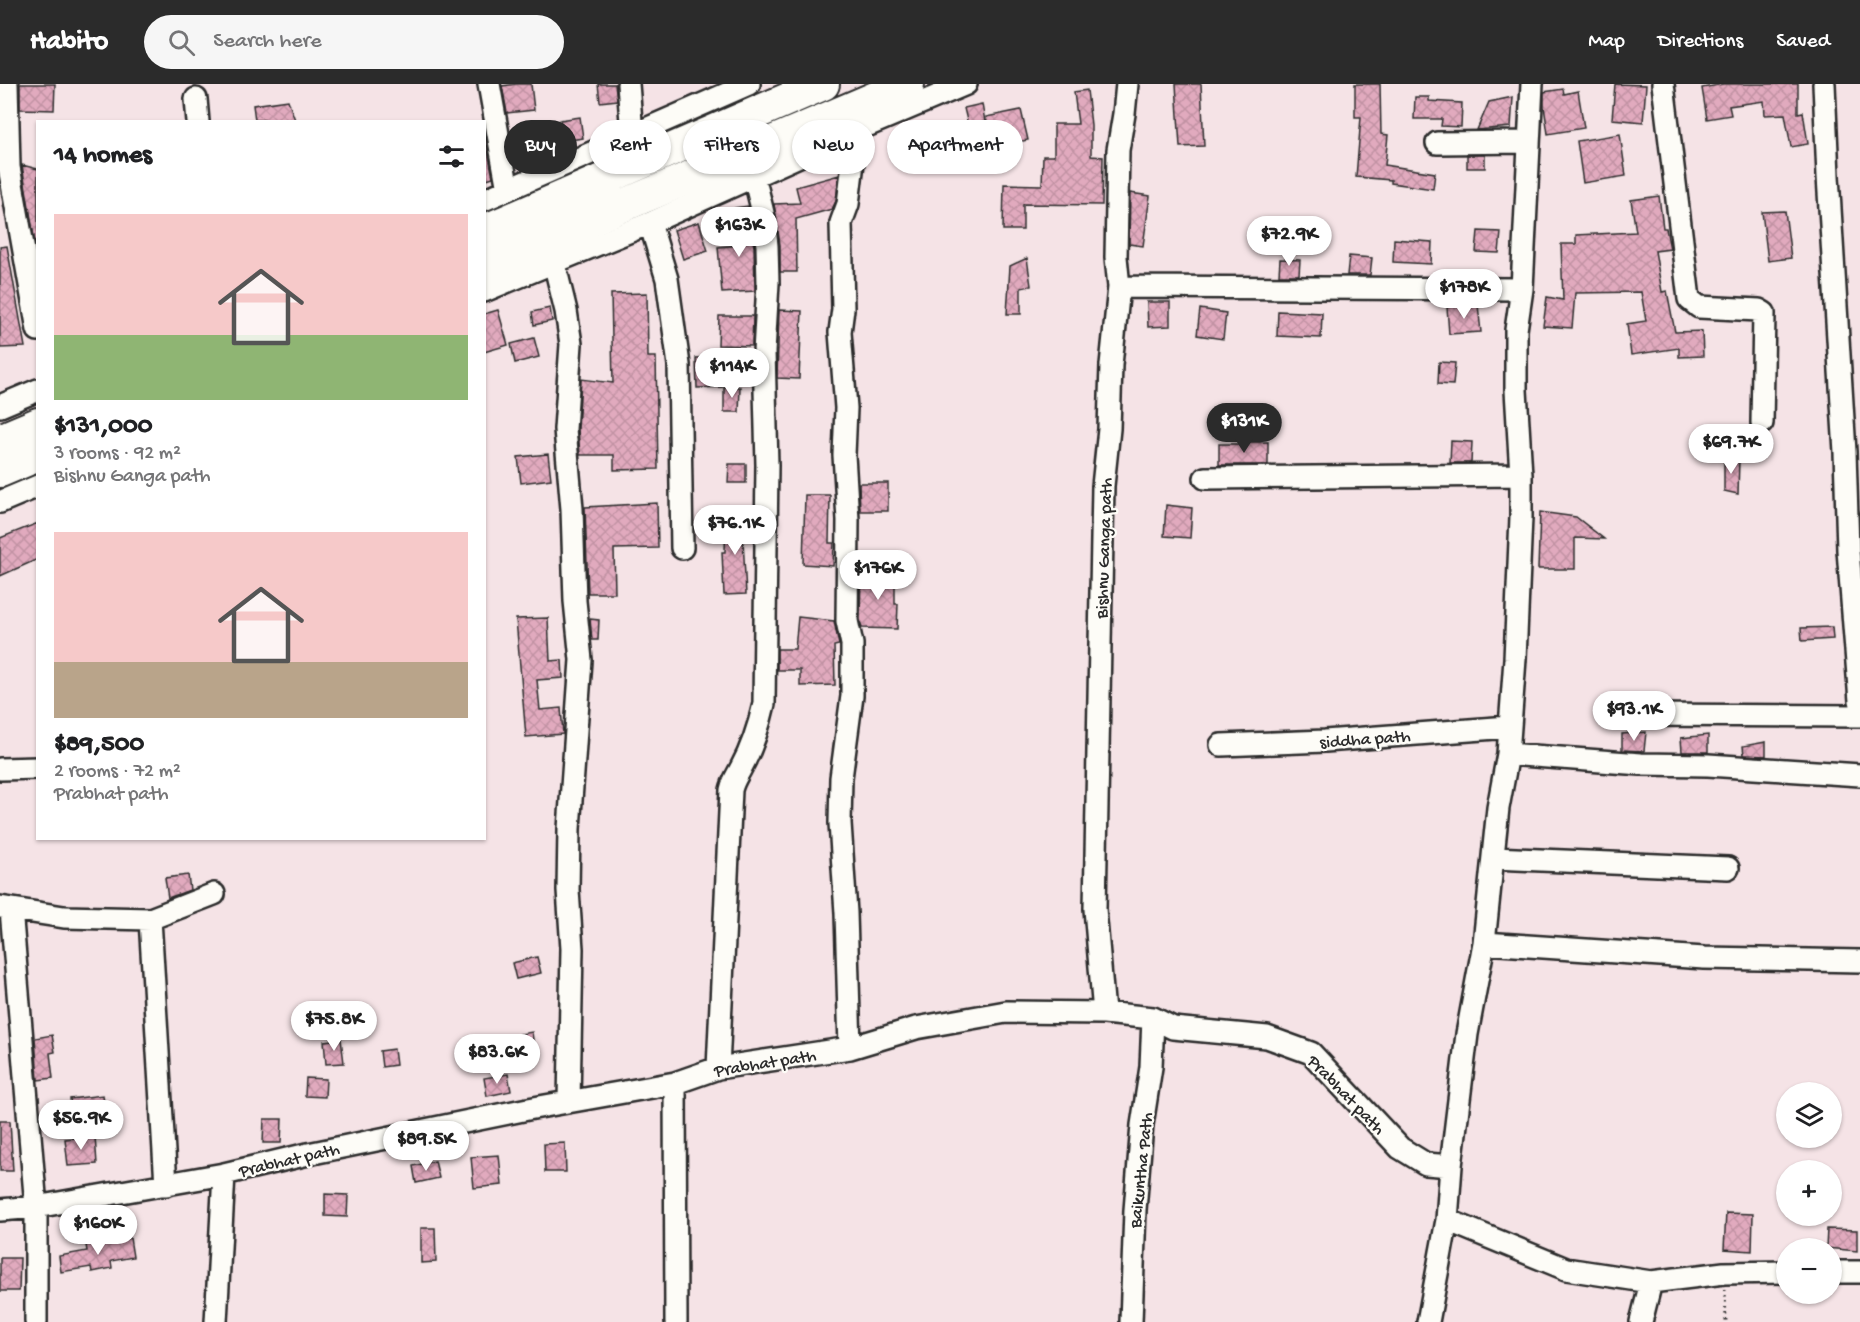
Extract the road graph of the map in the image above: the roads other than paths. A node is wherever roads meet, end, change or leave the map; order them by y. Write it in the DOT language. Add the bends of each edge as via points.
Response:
graph roads {
  1 [pos="7,84"];
  2 [pos="489,84"];
  3 [pos="628,84"];
  4 [pos="748,84"];
  5 [pos="823,84"];
  6 [pos="908,84"];
  7 [pos="966,84"];
  8 [pos="1127,84"];
  9 [pos="1533,84"];
  10 [pos="1663,84"];
  11 [pos="1824,84"];
  12 [pos="196,99"];
  13 [pos="198,120"];
  14 [pos="631,120"];
  15 [pos="664,120"];
  16 [pos="875,122"];
  17 [pos="1528,142"];
  18 [pos="1437,143"];
  19 [pos="589,153"];
  20 [pos="792,159"];
  21 [pos="852,174"];
  22 [pos="754,176"];
  23 [pos="508,190"];
  24 [pos="486,199"];
  25 [pos="650,223"];
  26 [pos="486,230"];
  27 [pos="554,262"];
  28 [pos="486,265"];
  29 [pos="1119,287"];
  30 [pos="486,290"];
  31 [pos="1522,290"];
  32 [pos="36,319"];
  33 [pos="36,391"];
  34 [pos="0,406"];
  35 [pos="1762,423"];
  36 [pos="36,425"];
  37 [pos="0,440"];
  38 [pos="36,456"];
  39 [pos="0,471"];
  40 [pos="1521,475"];
  41 [pos="1205,478"];
  42 [pos="36,487"];
  43 [pos="0,502"];
  44 [pos="682,548"];
  45 [pos="1854,550"];
  46 [pos="1860,701"];
  47 [pos="1629,715"];
  48 [pos="1860,716"];
  49 [pos="1509,727"];
  50 [pos="1221,745"];
  51 [pos="1508,754"];
  52 [pos="36,768"];
  53 [pos="0,769"];
  54 [pos="1860,776"];
  55 [pos="1494,858"];
  56 [pos="1728,868"];
  57 [pos="214,894"];
  58 [pos="5,908"];
  59 [pos="150,920"];
  60 [pos="1484,944"];
  61 [pos="1860,961"];
  62 [pos="1104,1014"];
  63 [pos="1153,1018"];
  64 [pos="850,1048"];
  65 [pos="718,1068"];
  66 [pos="675,1083"];
  67 [pos="569,1101"];
  68 [pos="1451,1166"];
  69 [pos="224,1174"];
  70 [pos="166,1185"];
  71 [pos="36,1207"];
  72 [pos="0,1210"];
  73 [pos="1447,1220"];
  74 [pos="1776,1272"];
  75 [pos="1842,1272"];
  76 [pos="1860,1272"];
  77 [pos="1651,1282"];
  78 [pos="36,1322"];
  79 [pos="216,1322"];
  80 [pos="676,1322"];
  81 [pos="1131,1322"];
  82 [pos="1428,1322"];
  83 [pos="1641,1322"];
  1 -- 32 [label="street" via="9,167"];
  2 -- 23 [label="street"];
  3 -- 14 [label="street"];
  4 -- 15 [label="street"];
  5 -- 26 [label="highway"];
  6 -- 28 [label="highway"];
  7 -- 16 [label="street"];
  8 -- 29 [label="street, Bishnu Ganga path" via="1118,150"];
  9 -- 17 [label="street"];
  10 -- 35 [label="street" via="1689,299 1699,307 1764,313"];
  11 -- 45 [label="street"];
  12 -- 13 [label="street"];
  17 -- 18 [label="street"];
  17 -- 31 [label="street"];
  19 -- 23 [label="street"];
  20 -- 22 [label="street"];
  21 -- 64 [label="street" via="841,223 840,332 846,408 847,621 852,644 852,696 841,778 840,823"];
  22 -- 25 [label="street"];
  22 -- 65 [label="street" via="764,217 768,284 764,352 764,704 759,728 731,790"];
  23 -- 24 [label="street"];
  25 -- 27 [label="street"];
  25 -- 44 [label="street" via="667,279 679,365"];
  27 -- 30 [label="street"];
  27 -- 67 [label="street" via="571,344 565,429 581,660 569,829"];
  29 -- 31 [label="street"];
  29 -- 62 [label="street, Bishnu Ganga path" via="1103,486 1095,909"];
  31 -- 40 [label="street" via="1516,330"];
  33 -- 34 [label="street"];
  36 -- 37 [label="highway"];
  38 -- 39 [label="highway"];
  40 -- 41 [label="street"];
  40 -- 49 [label="street"];
  42 -- 43 [label="street"];
  45 -- 46 [label="street"];
  47 -- 48 [label="street"];
  49 -- 50 [label="street, siddha path"];
  49 -- 51 [label="street"];
  51 -- 54 [label="street"];
  51 -- 55 [label="street"];
  52 -- 53 [label="street"];
  55 -- 56 [label="street"];
  55 -- 60 [label="street"];
  57 -- 59 [label="street"];
  58 -- 59 [label="street" via="64,917"];
  58 -- 71 [label="street"];
  59 -- 70 [label="street"];
  60 -- 61 [label="street" via="1704,958"];
  60 -- 68 [label="street" via="1467,1034"];
  62 -- 63 [label="street, Prabhat path"];
  62 -- 64 [label="street, Prabhat path" via="1006,1012 916,1028"];
  63 -- 68 [label="street, Prabhat path" via="1173,1028 1267,1037 1311,1053 1400,1148 1426,1164"];
  63 -- 81 [label="street, Baikuntha Path" via="1135,1210"];
  64 -- 65 [label="street, Prabhat path"];
  65 -- 66 [label="street, Prabhat path"];
  66 -- 67 [label="street, Prabhat path"];
  66 -- 80 [label="street"];
  67 -- 69 [label="street, Prabhat path"];
  68 -- 73 [label="street"];
  69 -- 70 [label="street, Prabhat path"];
  69 -- 79 [label="street"];
  70 -- 71 [label="street, Prabhat path"];
  71 -- 72 [label="street, Prabhat path"];
  71 -- 78 [label="street"];
  73 -- 77 [label="street" via="1566,1269"];
  73 -- 82 [label="street"];
  74 -- 77 [label="street" via="1724,1272"];
  75 -- 76 [label="street"];
  77 -- 83 [label="street"];
}
